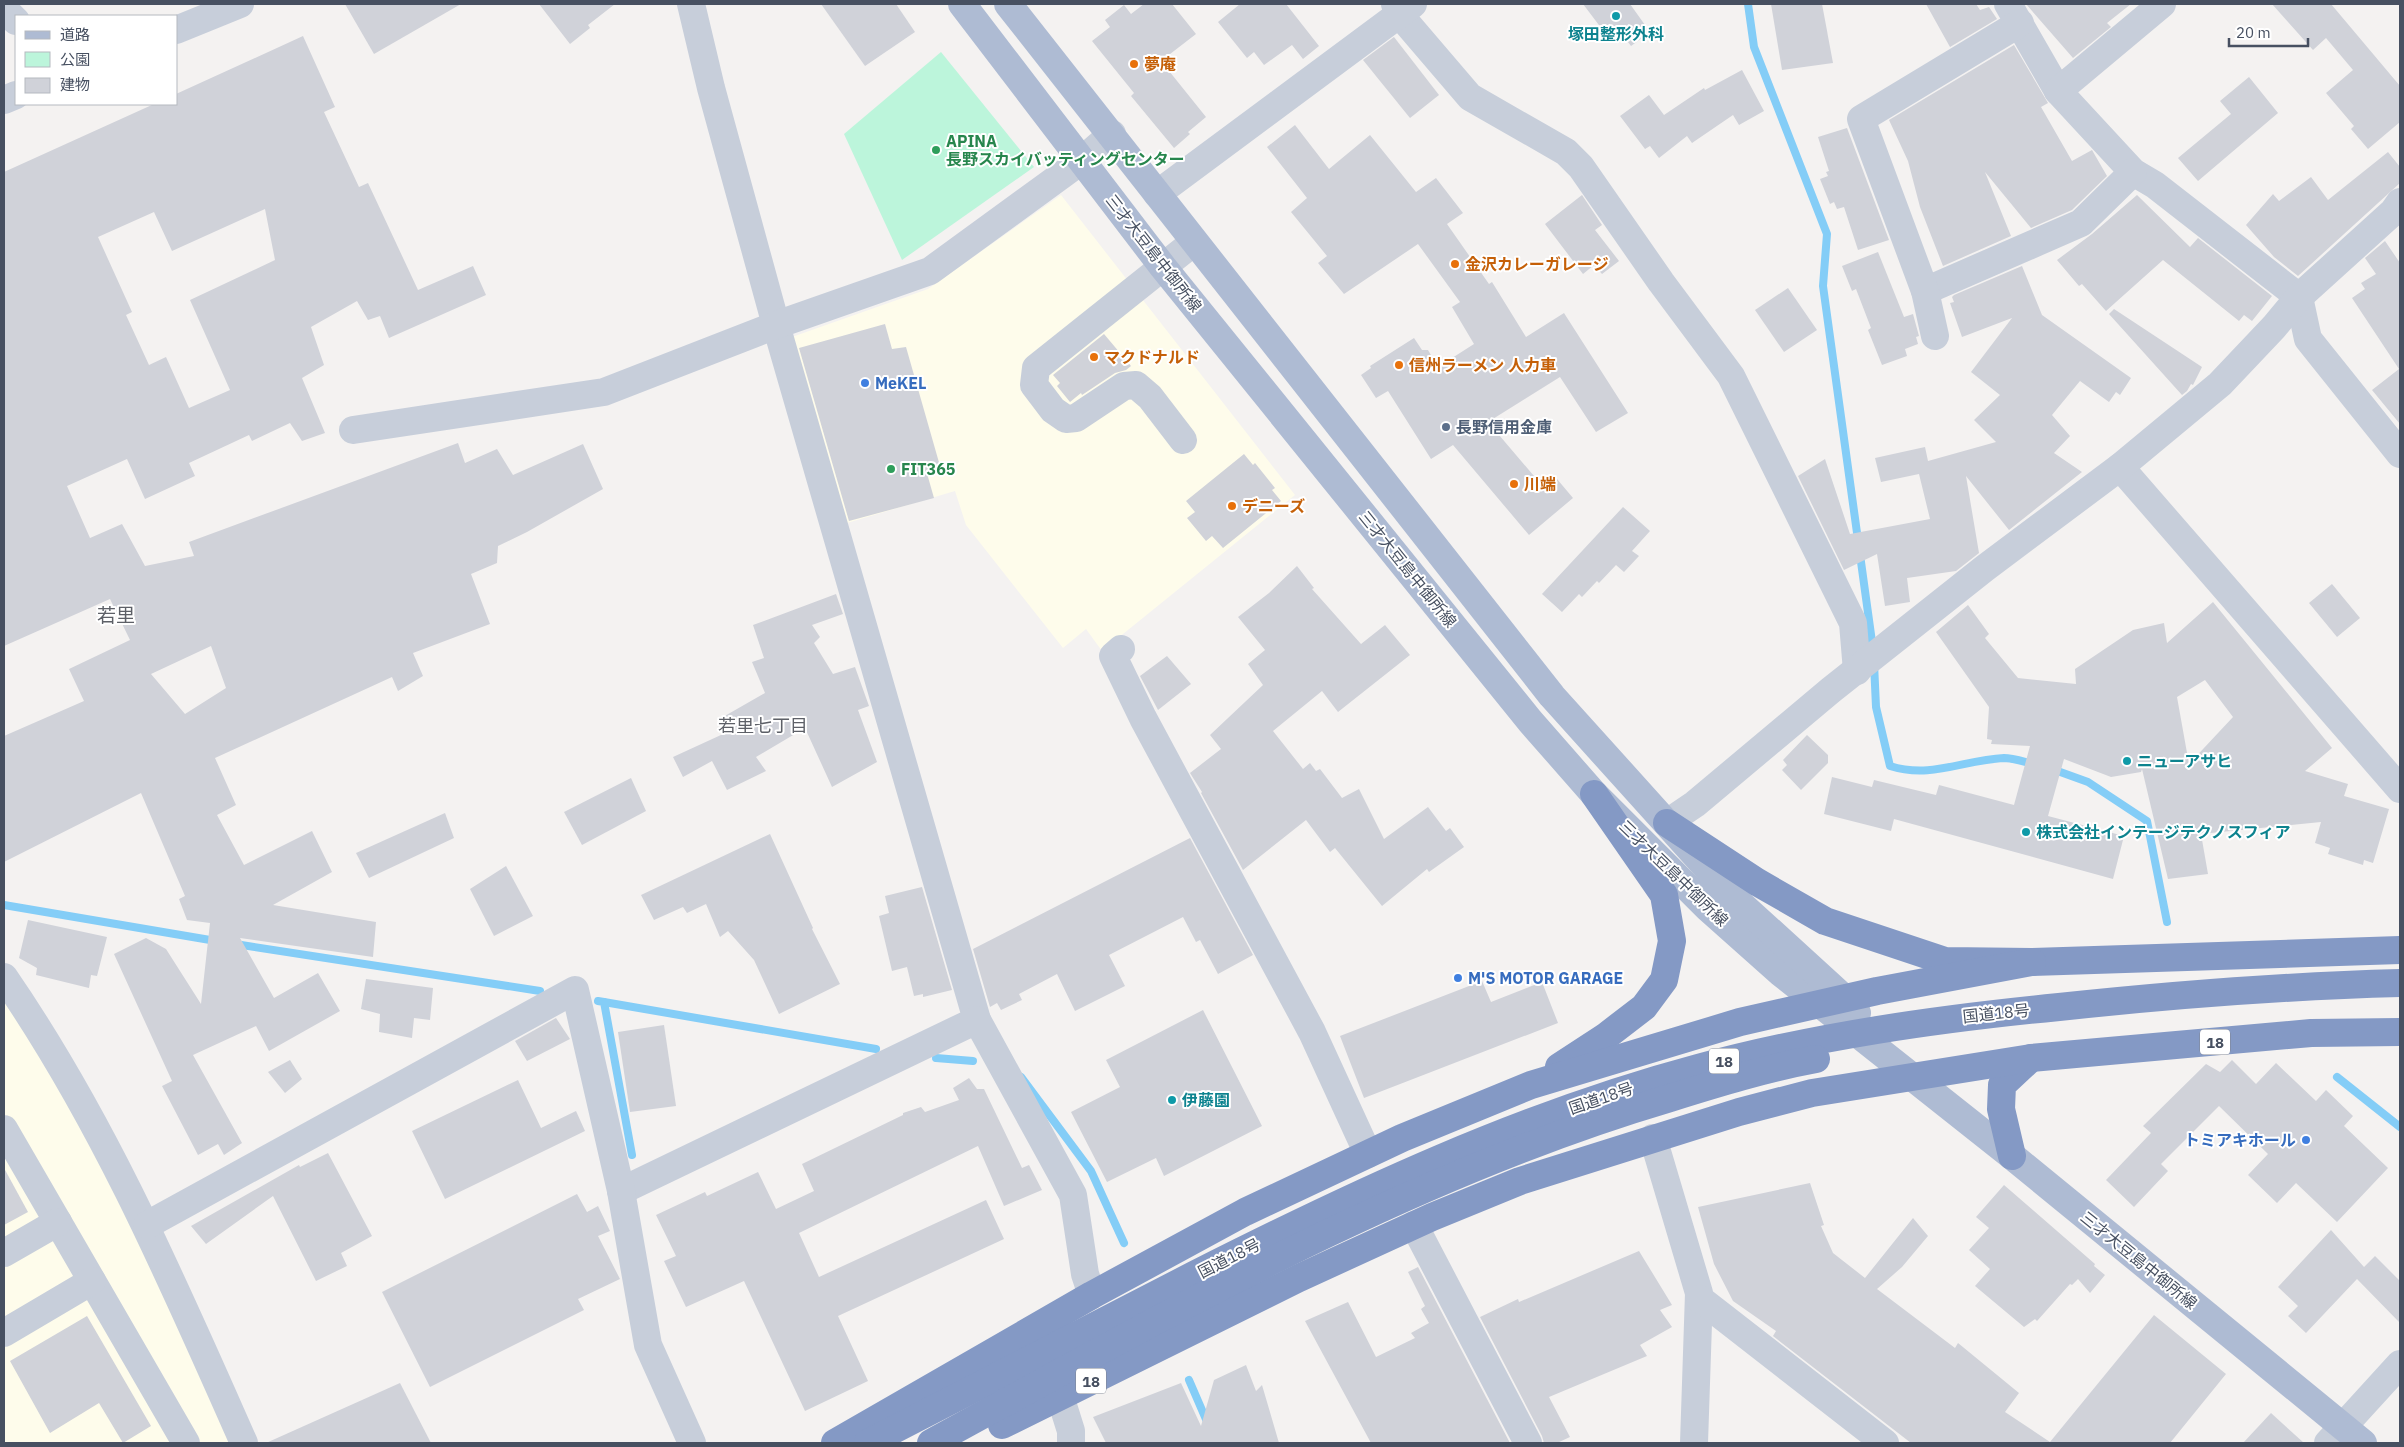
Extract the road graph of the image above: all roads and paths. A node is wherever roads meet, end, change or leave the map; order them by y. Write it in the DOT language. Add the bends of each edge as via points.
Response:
graph roads {
  1 [pos="240,4"];
  2 [pos="691,4"];
  3 [pos="962,4"];
  4 [pos="1008,4"];
  5 [pos="2162,4"];
  6 [pos="1402,7"];
  7 [pos="4,9"];
  8 [pos="2014,13"];
  9 [pos="187,18"];
  10 [pos="15,20"];
  11 [pos="2058,91"];
  12 [pos="1112,134"];
  13 [pos="1081,161"];
  14 [pos="2133,172"];
  15 [pos="1157,194"];
  16 [pos="2400,202"];
  17 [pos="1194,242"];
  18 [pos="1163,267"];
  19 [pos="1925,291"];
  20 [pos="2298,297"];
  21 [pos="776,326"];
  22 [pos="1935,336"];
  23 [pos="2392,425"];
  24 [pos="353,430"];
  25 [pos="1183,440"];
  26 [pos="2400,454"];
  27 [pos="2120,467"];
  28 [pos="1121,649"];
  29 [pos="1869,661"];
  30 [pos="2400,789"];
  31 [pos="1594,794"];
  32 [pos="1667,823"];
  33 [pos="2400,950"];
  34 [pos="2032,962"];
  35 [pos="4,977"];
  36 [pos="2400,983"];
  37 [pos="2400,999"];
  38 [pos="1833,1002"];
  39 [pos="977,1020"];
  40 [pos="2400,1032"];
  41 [pos="2031,1058"];
  42 [pos="1913,1077"];
  43 [pos="1531,1085"];
  44 [pos="4,1129"];
  45 [pos="1653,1138"];
  46 [pos="1368,1154"];
  47 [pos="2012,1156"];
  48 [pos="621,1191"];
  49 [pos="58,1222"];
  50 [pos="1414,1224"];
  51 [pos="147,1225"];
  52 [pos="4,1253"];
  53 [pos="92,1282"];
  54 [pos="1092,1295"];
  55 [pos="1700,1299"];
  56 [pos="4,1332"];
  57 [pos="1103,1335"];
  58 [pos="2400,1364"];
  59 [pos="1060,1396"];
  60 [pos="2345,1438"];
  61 [pos="186,1443"];
  62 [pos="244,1443"];
  63 [pos="692,1443"];
  64 [pos="834,1443"];
  65 [pos="868,1443"];
  66 [pos="931,1443"];
  67 [pos="967,1443"];
  68 [pos="1071,1443"];
  69 [pos="1528,1443"];
  70 [pos="1694,1443"];
  71 [pos="1885,1443"];
  1 -- 9 [label="street"];
  2 -- 21 [label="street"];
  3 -- 13 [label="main road, 三才大豆島中御所線"];
  4 -- 12 [label="main road, 三才大豆島中御所線"];
  5 -- 11 [label="street"];
  6 -- 15 [label="street"];
  6 -- 29 [label="street" via="1470,97 1566,152 1581,167 1661,282 1732,376"];
  7 -- 10 [label="street"];
  8 -- 11 [label="street"];
  8 -- 19 [label="street" via="1861,119"];
  11 -- 14 [label="street"];
  12 -- 13 [label="street"];
  12 -- 15 [label="main road, 三才大豆島中御所線"];
  13 -- 18 [label="main road, 三才大豆島中御所線"];
  13 -- 21 [label="street" via="930,271"];
  14 -- 19 [label="street" via="2082,224"];
  14 -- 20 [label="street" via="2155,185"];
  15 -- 17 [label="main road, 三才大豆島中御所線"];
  16 -- 20 [label="street" via="2393,212"];
  17 -- 18 [label="street"];
  17 -- 32 [label="main road, 三才大豆島中御所線" via="1552,696"];
  18 -- 25 [label="street" via="1036,368 1034,385 1053,410 1066,419 1076,418 1124,386 1136,385 1150,397"];
  18 -- 31 [label="main road, 三才大豆島中御所線" via="1530,720"];
  19 -- 22 [label="street"];
  20 -- 23 [label="street" via="2308,339"];
  20 -- 27 [label="street" via="2220,384"];
  21 -- 24 [label="street" via="604,392"];
  21 -- 39 [label="street"];
  23 -- 26 [label="street"];
  27 -- 29 [label="street" via="1985,568"];
  27 -- 30 [label="street"];
  28 -- 46 [label="street" via="1113,656 1143,718 1312,1032"];
  29 -- 32 [label="street" via="1695,804"];
  31 -- 38 [label="main road, 三才大豆島中御所線" via="1708,908"];
  31 -- 43 [label="highway, 18" via="1664,895 1672,941 1664,980 1644,1007 1605,1037"];
  32 -- 34 [label="highway, 18" via="1757,882 1825,921 1944,961"];
  32 -- 38 [label="main road, 三才大豆島中御所線"];
  33 -- 34 [label="highway, 18"];
  34 -- 38 [label="highway, 18"];
  35 -- 51 [label="street" via="70,1080"];
  36 -- 57 [label="highway, 国道18号 / 18" via="2204,994 1940,1019 1790,1044 1695,1068 1602,1097 1483,1141 1322,1210"];
  37 -- 57 [label="highway, 国道18号 / 18" via="2098,1019 1946,1036 1796,1063 1609,1116 1490,1161"];
  38 -- 42 [label="main road, 三才大豆島中御所線"];
  38 -- 43 [label="highway, 18" via="1740,1022"];
  39 -- 48 [label="street"];
  39 -- 54 [label="street" via="1073,1196 1085,1274"];
  40 -- 41 [label="highway, 18" via="2311,1033"];
  41 -- 42 [label="highway, 18"];
  41 -- 47 [label="highway" via="2002,1085 2001,1109"];
  42 -- 45 [label="highway, 18" via="1812,1093"];
  42 -- 47 [label="main road, 三才大豆島中御所線"];
  43 -- 46 [label="highway, 18"];
  44 -- 49 [label="street"];
  45 -- 50 [label="highway, 18" via="1520,1181"];
  45 -- 55 [label="street"];
  46 -- 54 [label="highway, 18" via="1245,1212"];
  47 -- 60 [label="main road, 三才大豆島中御所線"];
  48 -- 51 [label="street" via="575,990"];
  48 -- 63 [label="street" via="648,1344"];
  49 -- 52 [label="street"];
  49 -- 53 [label="street"];
  50 -- 59 [label="highway, 18"];
  50 -- 69 [label="street"];
  51 -- 62 [label="street"];
  53 -- 56 [label="street"];
  53 -- 61 [label="street"];
  54 -- 64 [label="highway, 18"];
  55 -- 70 [label="street"];
  55 -- 71 [label="street"];
  57 -- 65 [label="highway, 国道18号 / 18"];
  57 -- 66 [label="highway, 国道18号 / 18"];
  58 -- 60 [label="street"];
  59 -- 67 [label="highway, 18"];
  59 -- 68 [label="street" via="1071,1431"];
}
